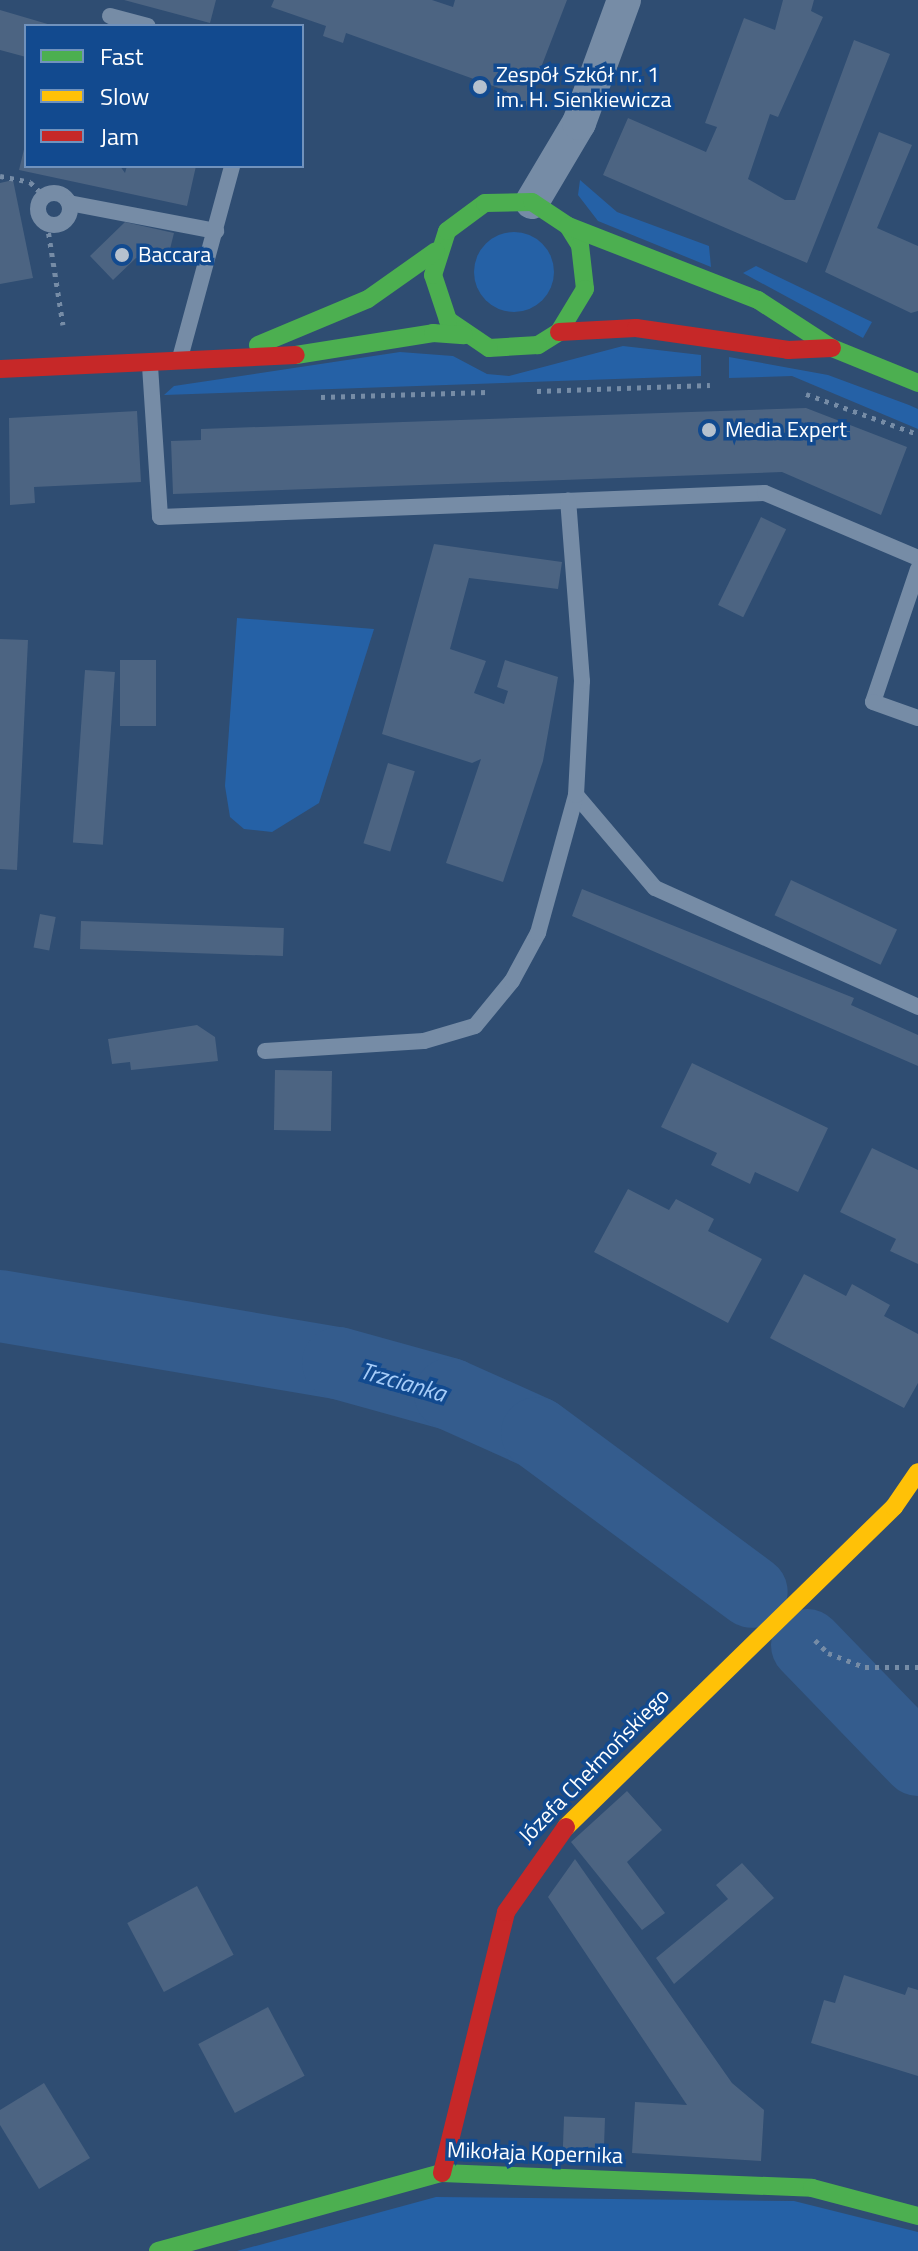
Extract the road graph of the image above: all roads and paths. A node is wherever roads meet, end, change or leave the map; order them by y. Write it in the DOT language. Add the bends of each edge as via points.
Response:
graph roads {
  1 [pos="624,0"];
  2 [pos="110,16"];
  3 [pos="140,24"];
  4 [pos="232,168"];
  5 [pos="0,176"];
  6 [pos="44,196"];
  7 [pos="532,202"];
  8 [pos="69,203"];
  9 [pos="47,223"];
  10 [pos="568,226"];
  11 [pos="216,231"];
  12 [pos="436,251"];
  13 [pos="559,332"];
  14 [pos="64,335"];
  15 [pos="464,335"];
  16 [pos="832,348"];
  17 [pos="235,358"];
  18 [pos="149,364"];
  19 [pos="178,364"];
  20 [pos="0,369"];
  21 [pos="918,383"];
  22 [pos="710,385"];
  23 [pos="529,391"];
  24 [pos="499,392"];
  25 [pos="312,397"];
  26 [pos="568,501"];
  27 [pos="918,558"];
  28 [pos="918,569"];
  29 [pos="918,718"];
  30 [pos="576,795"];
  31 [pos="918,1007"];
  32 [pos="265,1051"];
  33 [pos="918,1472"];
  34 [pos="902,1496"];
  35 [pos="918,1507"];
  36 [pos="786,1609"];
  37 [pos="918,1667"];
  38 [pos="442,2173"];
  39 [pos="918,2216"];
  40 [pos="158,2251"];
  1 -- 7 [label="street" via="579,123"];
  2 -- 3 [label="lane"];
  4 -- 11 [label="lane"];
  5 -- 6 [label="path" via="30,182"];
  6 -- 8 [label="lane" via="58,194"];
  6 -- 9 [label="lane" via="38,210"];
  7 -- 10 [label="main road"];
  7 -- 12 [label="main road" via="485,203 464,213"];
  8 -- 9 [label="lane" via="67,218"];
  8 -- 11 [label="lane"];
  9 -- 14 [label="path"];
  10 -- 13 [label="main road" via="580,245 585,289"];
  10 -- 16 [label="main road" via="758,300"];
  11 -- 19 [label="lane"];
  12 -- 15 [label="main road" via="436,298"];
  12 -- 17 [label="main road" via="368,299 281,331"];
  13 -- 15 [label="main road" via="514,351"];
  13 -- 16 [label="main road" via="636,328 788,350"];
  15 -- 17 [label="main road" via="433,333"];
  16 -- 21 [label="main road"];
  17 -- 19 [label="main road"];
  18 -- 19 [label="main road"];
  18 -- 20 [label="main road"];
  18 -- 26 [label="lane" via="160,517"];
  22 -- 23 [label="path"];
  24 -- 25 [label="path"];
  26 -- 27 [label="lane" via="765,493"];
  26 -- 30 [label="lane" via="582,681"];
  28 -- 29 [label="lane" via="873,702"];
  30 -- 31 [label="lane" via="655,888"];
  30 -- 32 [label="lane" via="538,933 475,1026 424,1041"];
  33 -- 34 [label="main road, Józefa Chełmońskiego"];
  34 -- 35 [label="lane"];
  34 -- 36 [label="main road, Józefa Chełmońskiego"];
  36 -- 37 [label="path" via="828,1653 865,1667"];
  36 -- 38 [label="main road, Józefa Chełmońskiego" via="537,1859 506,1912"];
  38 -- 39 [label="main road, Mikołaja Kopernika" via="812,2188"];
  38 -- 40 [label="main road, Mikołaja Kopernika"];
}
